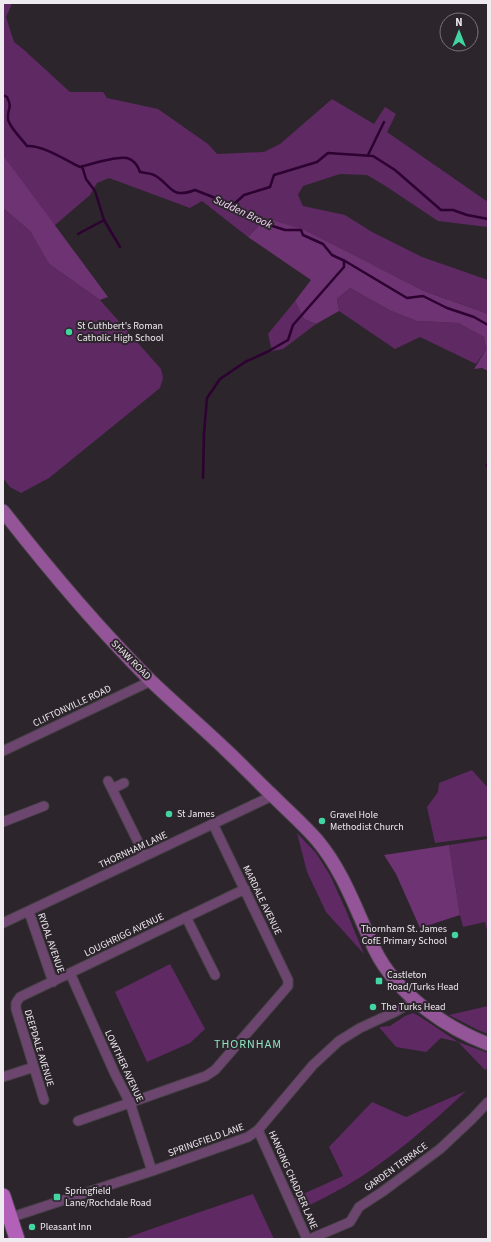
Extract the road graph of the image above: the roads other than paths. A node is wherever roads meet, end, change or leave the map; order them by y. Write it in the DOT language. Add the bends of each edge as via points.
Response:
graph roads {
  1 [pos="3,511"];
  2 [pos="151,681"];
  3 [pos="3,751"];
  4 [pos="124,783"];
  5 [pos="272,796"];
  6 [pos="44,806"];
  7 [pos="3,822"];
  8 [pos="213,824"];
  9 [pos="145,856"];
  10 [pos="245,889"];
  11 [pos="29,912"];
  12 [pos="186,917"];
  13 [pos="3,923"];
  14 [pos="70,973"];
  15 [pos="215,975"];
  16 [pos="53,982"];
  17 [pos="415,1000"];
  18 [pos="16,1003"];
  19 [pos="488,1044"];
  20 [pos="34,1067"];
  21 [pos="3,1077"];
  22 [pos="44,1100"];
  23 [pos="488,1102"];
  24 [pos="130,1103"];
  25 [pos="78,1121"];
  26 [pos="258,1130"];
  27 [pos="152,1171"];
  28 [pos="3,1196"];
  29 [pos="7,1219"];
  30 [pos="17,1239"];
  31 [pos="308,1239"];
  1 -- 2 [label="street, SHAW ROAD" via="103,632"];
  2 -- 3 [label="street, CLIFTONVILLE ROAD"];
  2 -- 5 [label="street, SHAW ROAD" via="226,749"];
  4 -- 9 [label="street" via="110,785"];
  5 -- 8 [label="street, THORNHAM LANE"];
  5 -- 17 [label="street, SHAW ROAD" via="318,841 334,862 375,952 395,980"];
  6 -- 7 [label="street"];
  8 -- 9 [label="street, THORNHAM LANE"];
  8 -- 10 [label="street, MARDALE AVENUE"];
  9 -- 11 [label="street, THORNHAM LANE"];
  10 -- 12 [label="street, LOUGHRIGG AVENUE"];
  10 -- 24 [label="street, MARDALE AVENUE" via="288,980 288,986 215,1070 206,1076"];
  11 -- 13 [label="street, THORNHAM LANE"];
  11 -- 16 [label="street, RYDAL AVENUE"];
  12 -- 14 [label="street, LOUGHRIGG AVENUE"];
  12 -- 15 [label="street"];
  14 -- 16 [label="street, LOUGHRIGG AVENUE"];
  14 -- 24 [label="street, LOWTHER AVENUE"];
  16 -- 18 [label="street, LOUGHRIGG AVENUE" via="20,997"];
  17 -- 19 [label="street, SHAW ROAD" via="449,1026"];
  17 -- 26 [label="street, SPRINGFIELD LANE" via="339,1041 313,1065"];
  18 -- 20 [label="street, DEEPDALE AVENUE"];
  20 -- 21 [label="street"];
  20 -- 22 [label="street, DEEPDALE AVENUE"];
  23 -- 31 [label="street, GARDEN TERRACE" via="440,1148 359,1207 350,1222"];
  24 -- 25 [label="street"];
  24 -- 27 [label="street, LOWTHER AVENUE"];
  26 -- 27 [label="street, SPRINGFIELD LANE" via="248,1137"];
  26 -- 31 [label="street, HANGING CHADDER LANE"];
  27 -- 29 [label="street, SPRINGFIELD LANE"];
  28 -- 29 [label="main road"];
  29 -- 30 [label="main road"];
}
